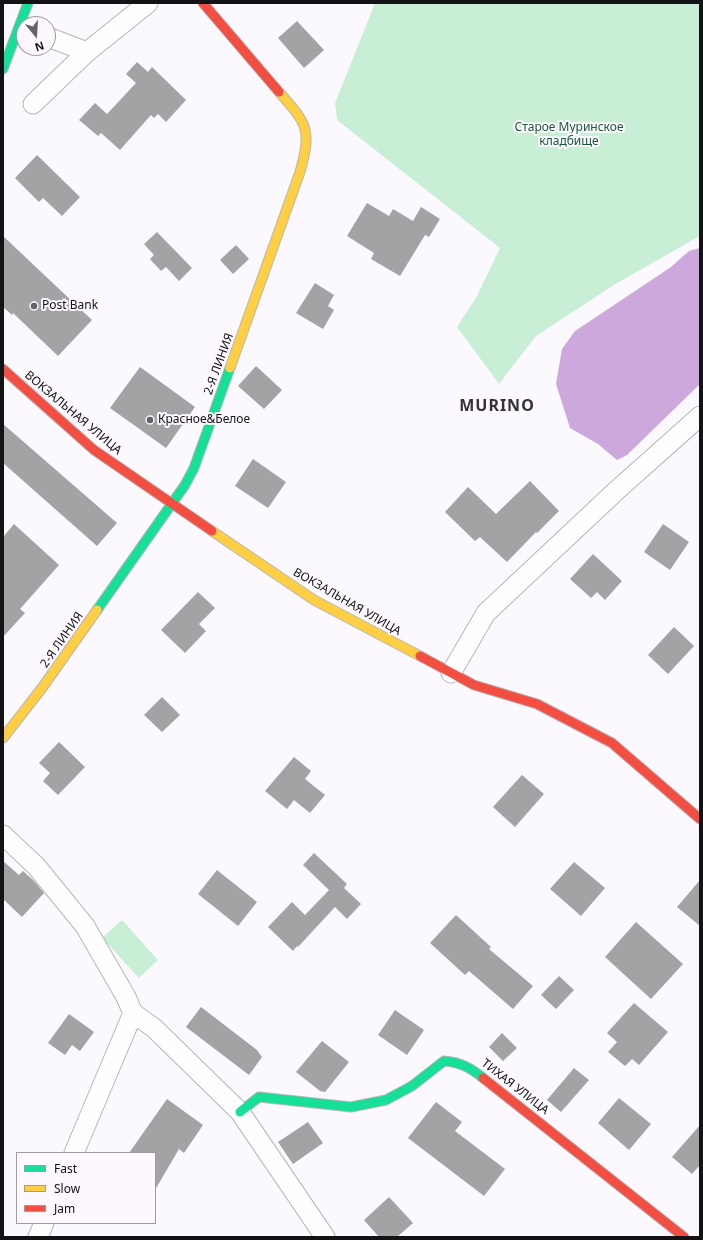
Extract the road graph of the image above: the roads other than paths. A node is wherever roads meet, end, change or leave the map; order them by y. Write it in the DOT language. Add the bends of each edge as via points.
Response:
graph roads {
  1 [pos="28,3"];
  2 [pos="148,3"];
  3 [pos="203,3"];
  4 [pos="25,16"];
  5 [pos="56,40"];
  6 [pos="16,41"];
  7 [pos="87,52"];
  8 [pos="3,69"];
  9 [pos="33,104"];
  10 [pos="3,369"];
  11 [pos="700,416"];
  12 [pos="171,504"];
  13 [pos="451,673"];
  14 [pos="3,738"];
  15 [pos="700,819"];
  16 [pos="3,835"];
  17 [pos="133,1013"];
  18 [pos="240,1112"];
  19 [pos="74,1152"];
  20 [pos="44,1224"];
  21 [pos="38,1237"];
  22 [pos="325,1237"];
  23 [pos="684,1237"];
  1 -- 4 [label="street"];
  2 -- 7 [label="street"];
  3 -- 12 [label="street, 2-Я ЛИНИЯ" via="299,115 306,134 306,151 194,468"];
  5 -- 7 [label="street"];
  6 -- 8 [label="street"];
  7 -- 9 [label="street"];
  10 -- 12 [label="street, ВОКЗАЛЬНАЯ УЛИЦА" via="94,450"];
  11 -- 13 [label="street" via="486,613"];
  12 -- 13 [label="street, ВОКЗАЛЬНАЯ УЛИЦА" via="314,600"];
  12 -- 14 [label="street, 2-Я ЛИНИЯ" via="42,688"];
  13 -- 15 [label="street, ВОКЗАЛЬНАЯ УЛИЦА" via="474,685 537,704 612,743"];
  16 -- 17 [label="street" via="36,866 85,926"];
  17 -- 18 [label="street" via="154,1028"];
  17 -- 19 [label="street"];
  18 -- 22 [label="street"];
  18 -- 23 [label="street, ТИХАЯ УЛИЦА" via="259,1097 351,1107 386,1100 412,1086 444,1061 456,1062 471,1068"];
  20 -- 21 [label="street"];
}
